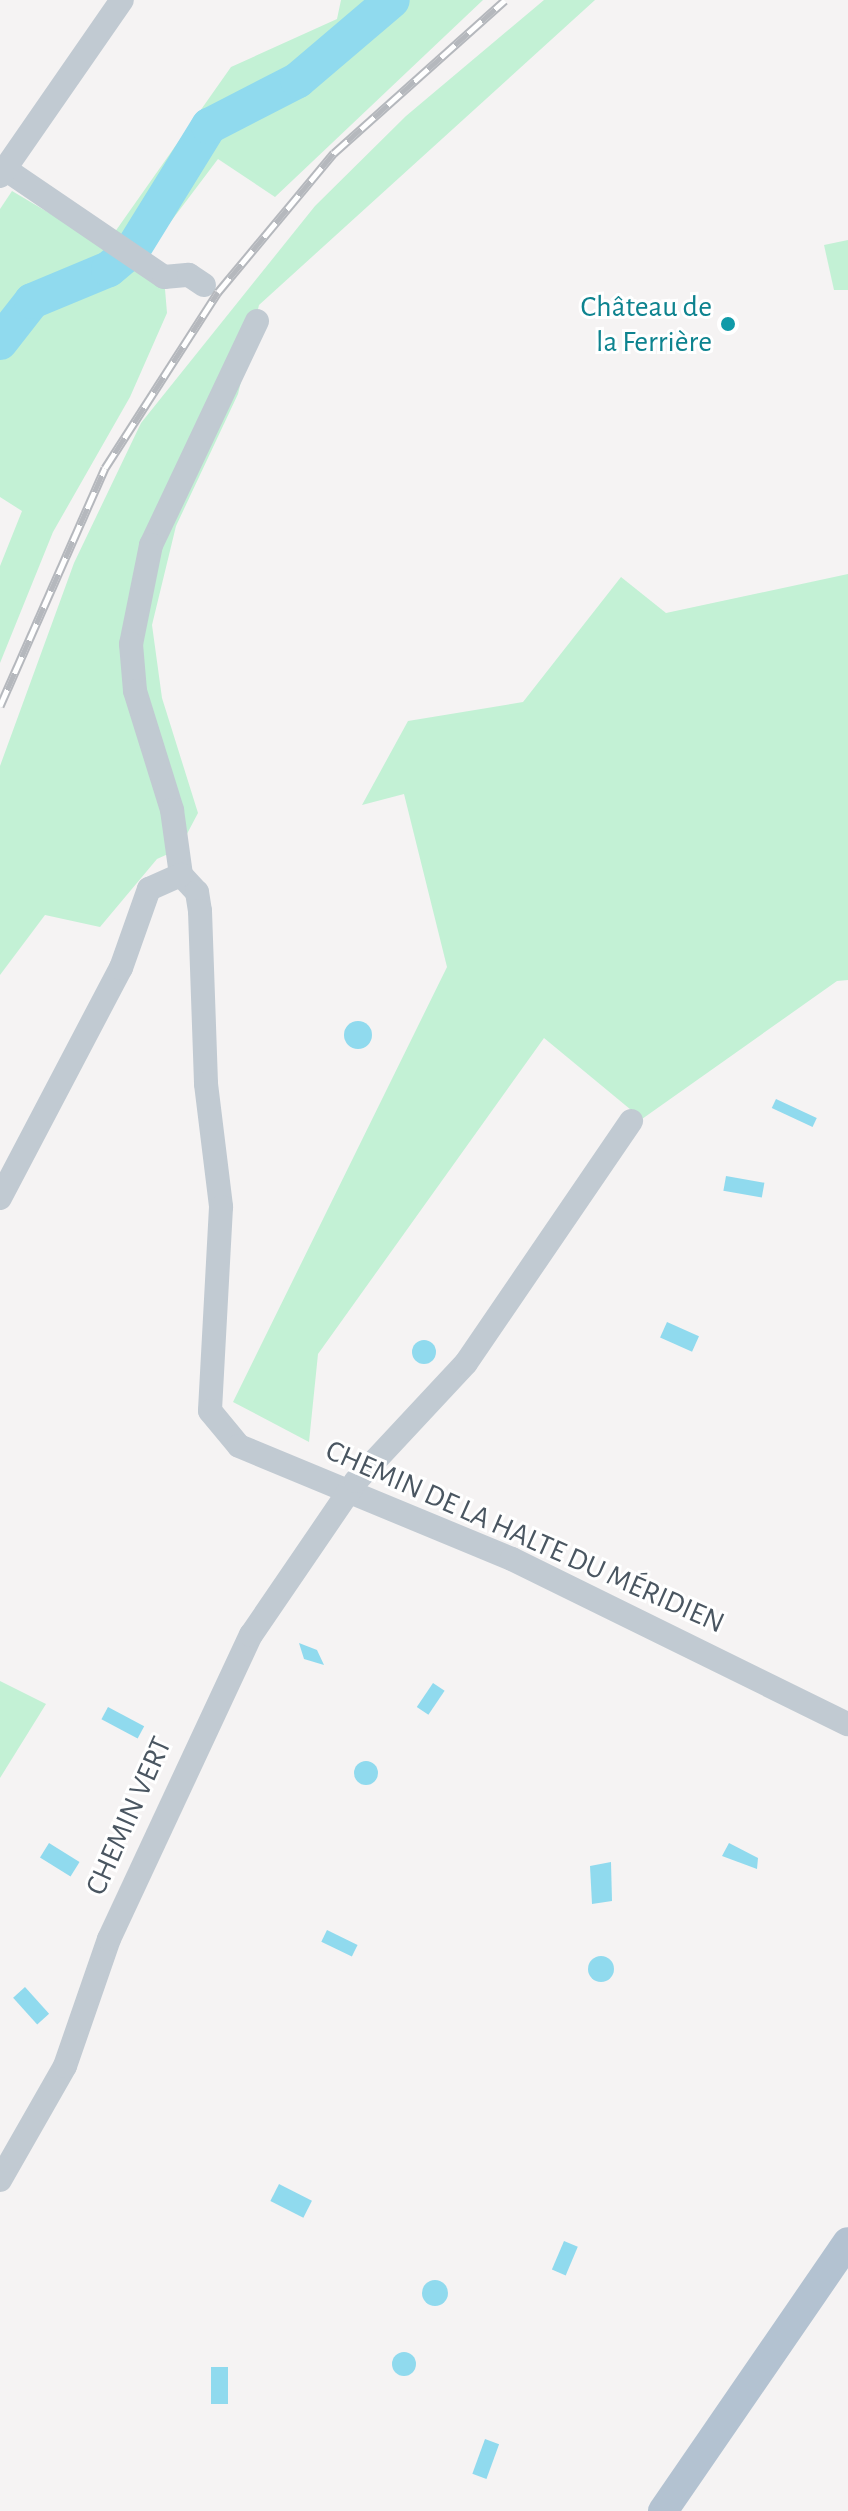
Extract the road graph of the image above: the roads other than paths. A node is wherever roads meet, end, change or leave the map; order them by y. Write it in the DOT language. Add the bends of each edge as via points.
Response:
graph roads {
  1 [pos="122,0"];
  2 [pos="6,158"];
  3 [pos="204,285"];
  4 [pos="257,321"];
  5 [pos="181,875"];
  6 [pos="631,1121"];
  7 [pos="0,1198"];
  8 [pos="349,1495"];
  9 [pos="848,1724"];
  10 [pos="0,2180"];
  11 [pos="848,2242"];
  12 [pos="663,2511"];
  1 -- 2 [label="street"];
  2 -- 3 [label="street" via="100,236 143,264"];
  4 -- 5 [label="street, CHEMIN DE LA HALTE DU MÉRIDIEN" via="151,545 136,605 135,691 172,810"];
  5 -- 7 [label="street" via="149,889 121,968"];
  5 -- 8 [label="street, CHEMIN DE LA HALTE DU MÉRIDIEN" via="197,892 200,911 206,1084 221,1207 210,1411 239,1446"];
  6 -- 8 [label="street, CHEMIN VERT" via="466,1363"];
  8 -- 9 [label="street, CHEMIN DE LA HALTE DU MÉRIDIEN" via="512,1559"];
  8 -- 10 [label="street, CHEMIN VERT" via="244,1649 103,1951 65,2066"];
  11 -- 12 [label="main road"];
}
